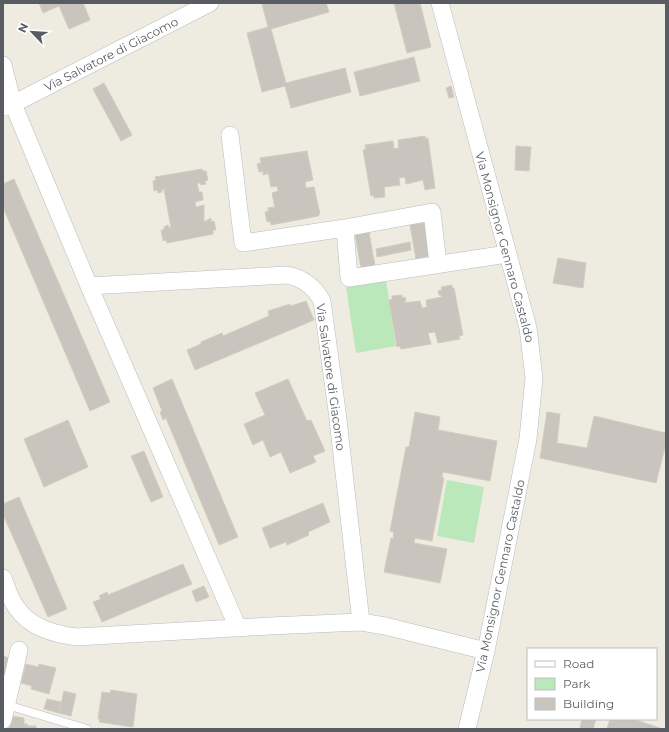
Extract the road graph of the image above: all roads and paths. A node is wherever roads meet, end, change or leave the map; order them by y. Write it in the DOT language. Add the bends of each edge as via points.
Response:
graph roads {
  1 [pos="210,3"];
  2 [pos="440,3"];
  3 [pos="3,65"];
  4 [pos="8,106"];
  5 [pos="230,135"];
  6 [pos="345,228"];
  7 [pos="506,254"];
  8 [pos="438,264"];
  9 [pos="89,286"];
  10 [pos="3,578"];
  11 [pos="361,622"];
  12 [pos="238,628"];
  13 [pos="20,650"];
  14 [pos="486,651"];
  15 [pos="5,712"];
  16 [pos="87,729"];
  17 [pos="467,729"];
  1 -- 4 [label="street, Via Salvatore di Giacomo"];
  2 -- 7 [label="street, Via Monsignor Gennaro Castaldo"];
  3 -- 4 [label="street"];
  4 -- 9 [label="street"];
  5 -- 6 [label="street" via="243,243"];
  6 -- 8 [label="street" via="349,278"];
  6 -- 8 [label="street" via="432,212"];
  7 -- 8 [label="street"];
  7 -- 14 [label="street, Via Monsignor Gennaro Castaldo" via="528,328 534,378 528,439"];
  9 -- 11 [label="street, Via Salvatore di Giacomo" via="287,275 306,282 318,293 322,301 337,411"];
  9 -- 12 [label="street"];
  10 -- 12 [label="street" via="16,608 40,628 56,634 77,637"];
  11 -- 12 [label="street"];
  11 -- 14 [label="street"];
  13 -- 15 [label="street"];
  14 -- 17 [label="street, Via Monsignor Gennaro Castaldo"];
  15 -- 16 [label="lane"];
}
